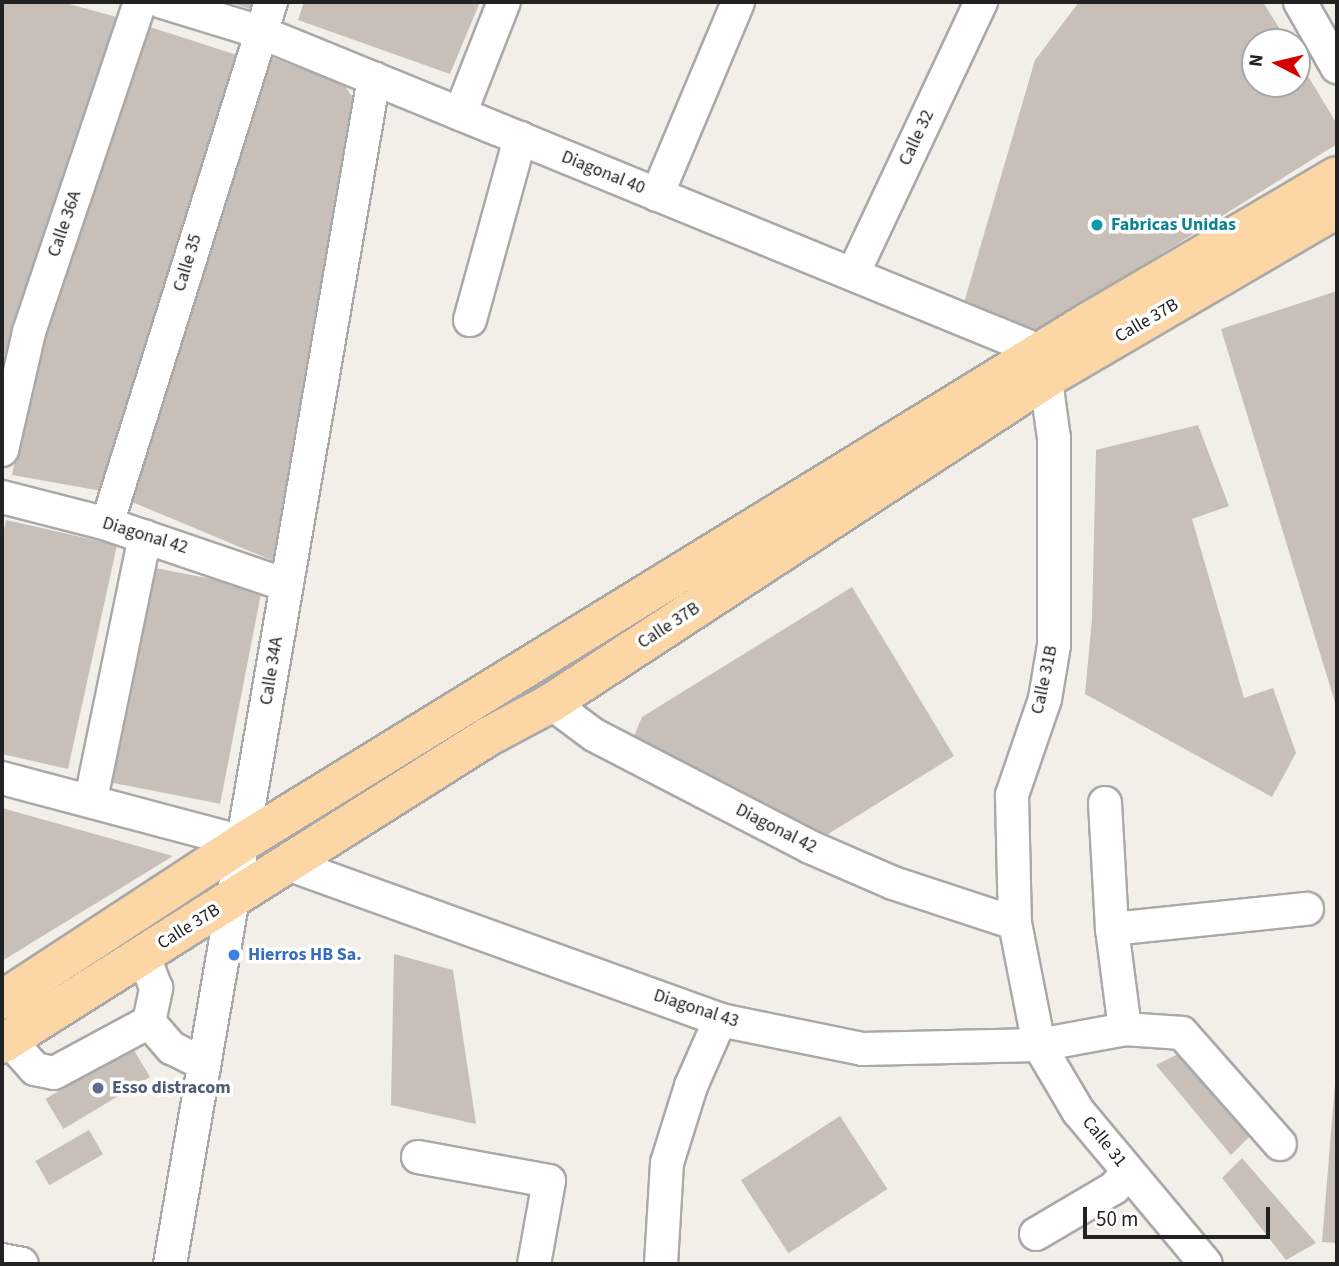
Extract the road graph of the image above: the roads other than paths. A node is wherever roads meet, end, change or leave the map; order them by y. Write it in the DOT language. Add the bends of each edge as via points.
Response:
graph roads {
  1 [pos="141,2"];
  2 [pos="162,2"];
  3 [pos="271,2"];
  4 [pos="504,2"];
  5 [pos="738,2"];
  6 [pos="981,2"];
  7 [pos="1300,2"];
  8 [pos="260,32"];
  9 [pos="1337,68"];
  10 [pos="374,78"];
  11 [pos="460,114"];
  12 [pos="520,138"];
  13 [pos="1337,176"];
  14 [pos="657,194"];
  15 [pos="1337,209"];
  16 [pos="853,274"];
  17 [pos="470,320"];
  18 [pos="1046,365"];
  19 [pos="2,450"];
  20 [pos="2,497"];
  21 [pos="107,524"];
  22 [pos="145,537"];
  23 [pos="286,585"];
  24 [pos="551,703"];
  25 [pos="2,778"];
  26 [pos="91,799"];
  27 [pos="1105,803"];
  28 [pos="243,842"];
  29 [pos="285,863"];
  30 [pos="232,901"];
  31 [pos="1307,909"];
  32 [pos="1015,923"];
  33 [pos="1112,929"];
  34 [pos="144,956"];
  35 [pos="2,1000"];
  36 [pos="720,1020"];
  37 [pos="149,1022"];
  38 [pos="1125,1029"];
  39 [pos="5,1042"];
  40 [pos="1039,1045"];
  41 [pos="204,1064"];
  42 [pos="1280,1144"];
  43 [pos="418,1157"];
  44 [pos="1128,1172"];
  45 [pos="1036,1234"];
  46 [pos="2,1260"];
  47 [pos="22,1264"];
  48 [pos="170,1264"];
  49 [pos="534,1264"];
  50 [pos="661,1264"];
  51 [pos="1206,1264"];
  1 -- 19 [label="street, Calle 36A" via="29,332"];
  2 -- 8 [label="street, Diagonal 40"];
  3 -- 8 [label="street, Calle 35"];
  4 -- 11 [label="street"];
  5 -- 14 [label="street"];
  6 -- 16 [label="street, Calle 32"];
  7 -- 9 [label="street"];
  8 -- 10 [label="street, Diagonal 40"];
  8 -- 21 [label="street, Calle 35"];
  10 -- 11 [label="street, Diagonal 40"];
  10 -- 23 [label="street, Calle 34A"];
  11 -- 12 [label="street, Diagonal 40"];
  12 -- 14 [label="street, Diagonal 40"];
  12 -- 17 [label="street"];
  13 -- 18 [label="main road, Calle 37B"];
  14 -- 16 [label="street, Diagonal 40"];
  15 -- 18 [label="main road, Calle 37B"];
  16 -- 18 [label="street, Diagonal 40"];
  18 -- 24 [label="main road, Calle 37B"];
  18 -- 28 [label="main road, Calle 37B"];
  18 -- 32 [label="street, Calle 31B" via="1054,438 1054,645 1045,699 1012,795"];
  20 -- 21 [label="street, Diagonal 42"];
  21 -- 22 [label="street, Diagonal 42"];
  22 -- 23 [label="street, Diagonal 42"];
  22 -- 26 [label="street"];
  23 -- 28 [label="street, Calle 34A"];
  24 -- 29 [label="main road, Calle 37B" via="489,736"];
  24 -- 32 [label="street, Diagonal 42" via="594,734 810,847 893,883"];
  25 -- 26 [label="street"];
  26 -- 28 [label="street"];
  27 -- 33 [label="street"];
  28 -- 30 [label="street, Calle 34A"];
  28 -- 35 [label="main road, Calle 37B"];
  29 -- 30 [label="main road, Calle 37B"];
  29 -- 36 [label="street, Diagonal 43"];
  30 -- 34 [label="main road, Calle 37B"];
  30 -- 41 [label="street, Calle 34A"];
  31 -- 33 [label="street"];
  32 -- 40 [label="street, Calle 31B"];
  33 -- 38 [label="street"];
  34 -- 37 [label="street" via="156,988"];
  34 -- 39 [label="main road, Calle 37B"];
  36 -- 40 [label="street, Diagonal 43" via="862,1049"];
  36 -- 50 [label="street" via="691,1086 667,1163"];
  37 -- 39 [label="street" via="54,1073 35,1069"];
  37 -- 41 [label="street" via="172,1048"];
  38 -- 40 [label="street, Diagonal 43"];
  38 -- 42 [label="street, Diagonal 43" via="1182,1033"];
  40 -- 44 [label="street, Calle 31" via="1078,1111"];
  41 -- 48 [label="street, Calle 34A"];
  43 -- 49 [label="street" via="549,1181"];
  44 -- 45 [label="street" via="1114,1188"];
  44 -- 51 [label="street, Calle 31"];
  46 -- 47 [label="street"];
}
